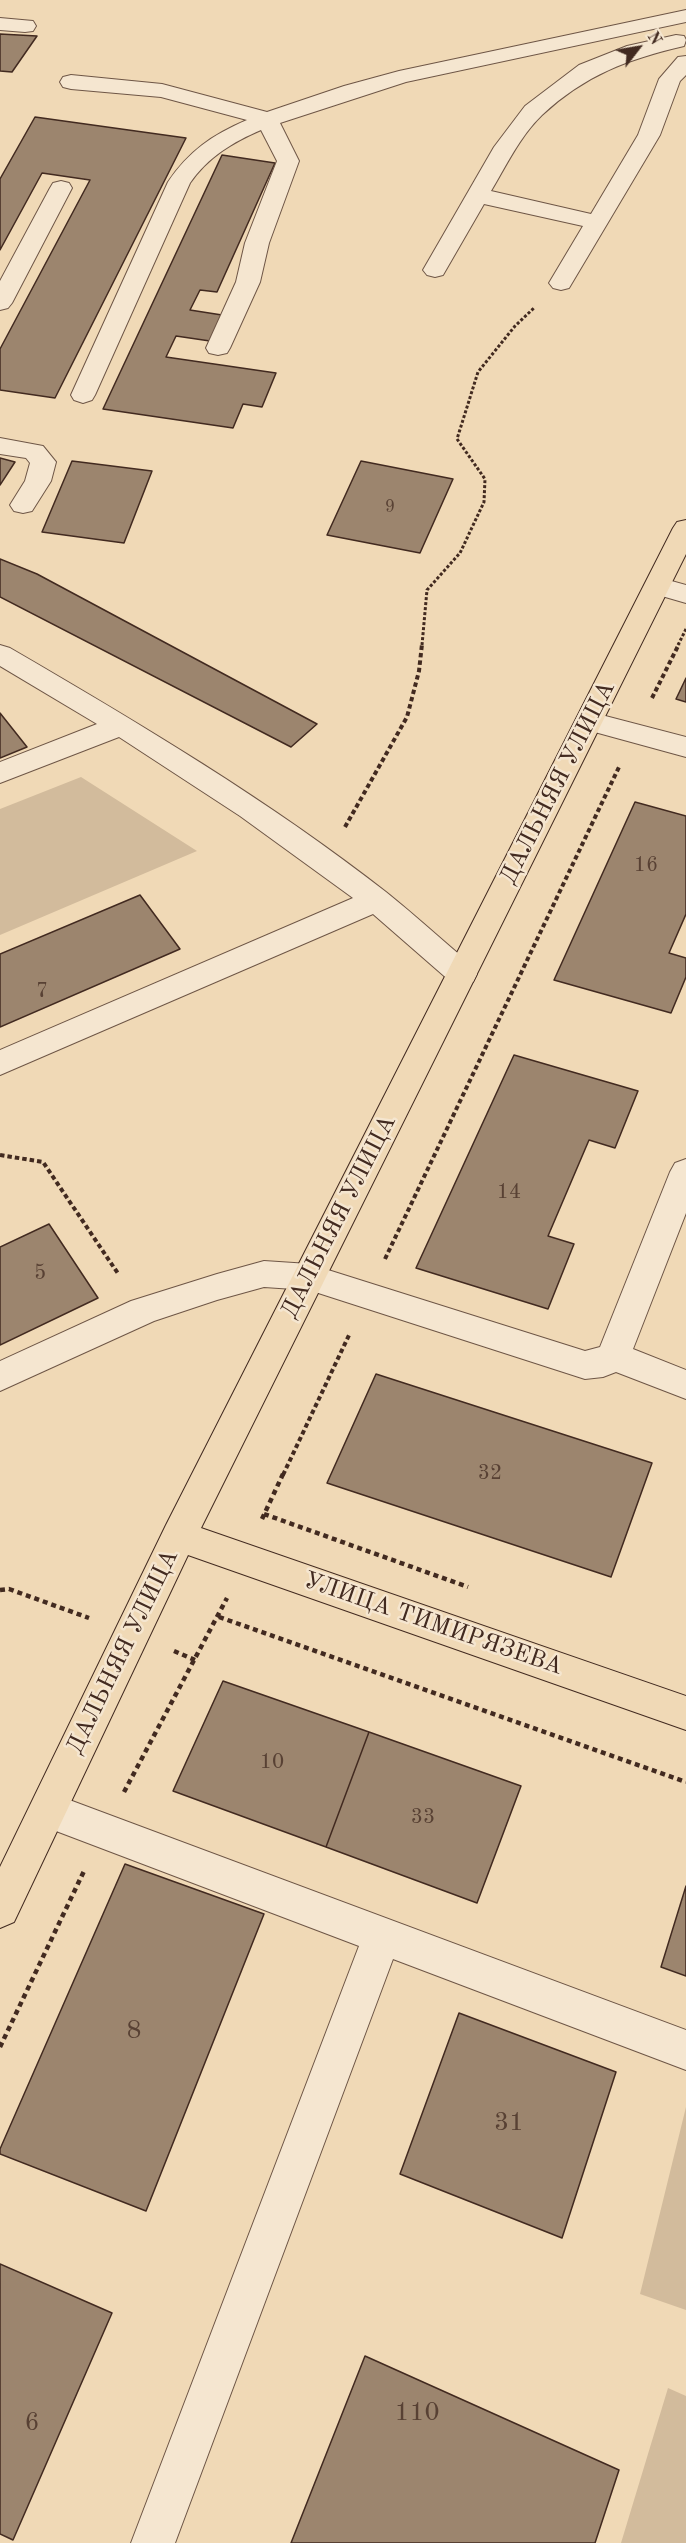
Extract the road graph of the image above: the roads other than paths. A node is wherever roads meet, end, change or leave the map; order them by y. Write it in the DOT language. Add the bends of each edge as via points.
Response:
graph roads {
  1 [pos="686,16"];
  2 [pos="0,24"];
  3 [pos="25,26"];
  4 [pos="686,38"];
  5 [pos="686,62"];
  6 [pos="71,82"];
  7 [pos="267,119"];
  8 [pos="61,188"];
  9 [pos="477,195"];
  10 [pos="597,222"];
  11 [pos="435,270"];
  12 [pos="561,283"];
  13 [pos="0,303"];
  14 [pos="218,348"];
  15 [pos="83,395"];
  16 [pos="0,446"];
  17 [pos="22,505"];
  18 [pos="686,528"];
  19 [pos="672,590"];
  20 [pos="0,654"];
  21 [pos="590,722"];
  22 [pos="121,725"];
  23 [pos="686,747"];
  24 [pos="0,773"];
  25 [pos="376,900"];
  26 [pos="462,974"];
  27 [pos="0,1063"];
  28 [pos="686,1172"];
  29 [pos="309,1276"];
  30 [pos="613,1356"];
  31 [pos="0,1377"];
  32 [pos="686,1385"];
  33 [pos="179,1536"];
  34 [pos="686,1713"];
  35 [pos="48,1810"];
  36 [pos="0,1909"];
  37 [pos="382,1937"];
  38 [pos="686,2050"];
  39 [pos="153,2543"];
  1 -- 7 [label="street" via="419,73 345,92"];
  2 -- 3 [label="street"];
  4 -- 9 [label="street" via="634,51 586,70 533,111 505,147"];
  5 -- 10 [label="street" via="670,79 649,135"];
  6 -- 7 [label="street" via="162,92"];
  7 -- 14 [label="street" via="288,161 257,243 248,282"];
  7 -- 15 [label="street" via="226,138 197,159 179,182"];
  8 -- 13 [label="street"];
  9 -- 10 [label="street"];
  9 -- 11 [label="street"];
  10 -- 12 [label="street"];
  16 -- 17 [label="street" via="34,452 43,462 38,481"];
  18 -- 19 [label="main road, ДАЛЬНЯЯ УЛИЦА"];
  19 -- 21 [label="main road, ДАЛЬНЯЯ УЛИЦА"];
  20 -- 22 [label="street"];
  21 -- 23 [label="street"];
  21 -- 26 [label="main road, ДАЛЬНЯЯ УЛИЦА"];
  22 -- 24 [label="street"];
  22 -- 25 [label="street" via="250,809"];
  25 -- 26 [label="street"];
  25 -- 27 [label="street"];
  26 -- 29 [label="main road, ДАЛЬНЯЯ УЛИЦА"];
  28 -- 30 [label="street"];
  29 -- 30 [label="street" via="585,1365 603,1363"];
  29 -- 31 [label="street" via="264,1274 143,1311"];
  29 -- 33 [label="main road, ДАЛЬНЯЯ УЛИЦА"];
  30 -- 32 [label="street"];
  33 -- 34 [label="main road, УЛИЦА ТИМИРЯЗЕВА"];
  33 -- 35 [label="main road, ДАЛЬНЯЯ УЛИЦА"];
  35 -- 36 [label="main road, ДАЛЬНЯЯ УЛИЦА"];
  35 -- 37 [label="street"];
  37 -- 38 [label="street"];
  37 -- 39 [label="street"];
}
